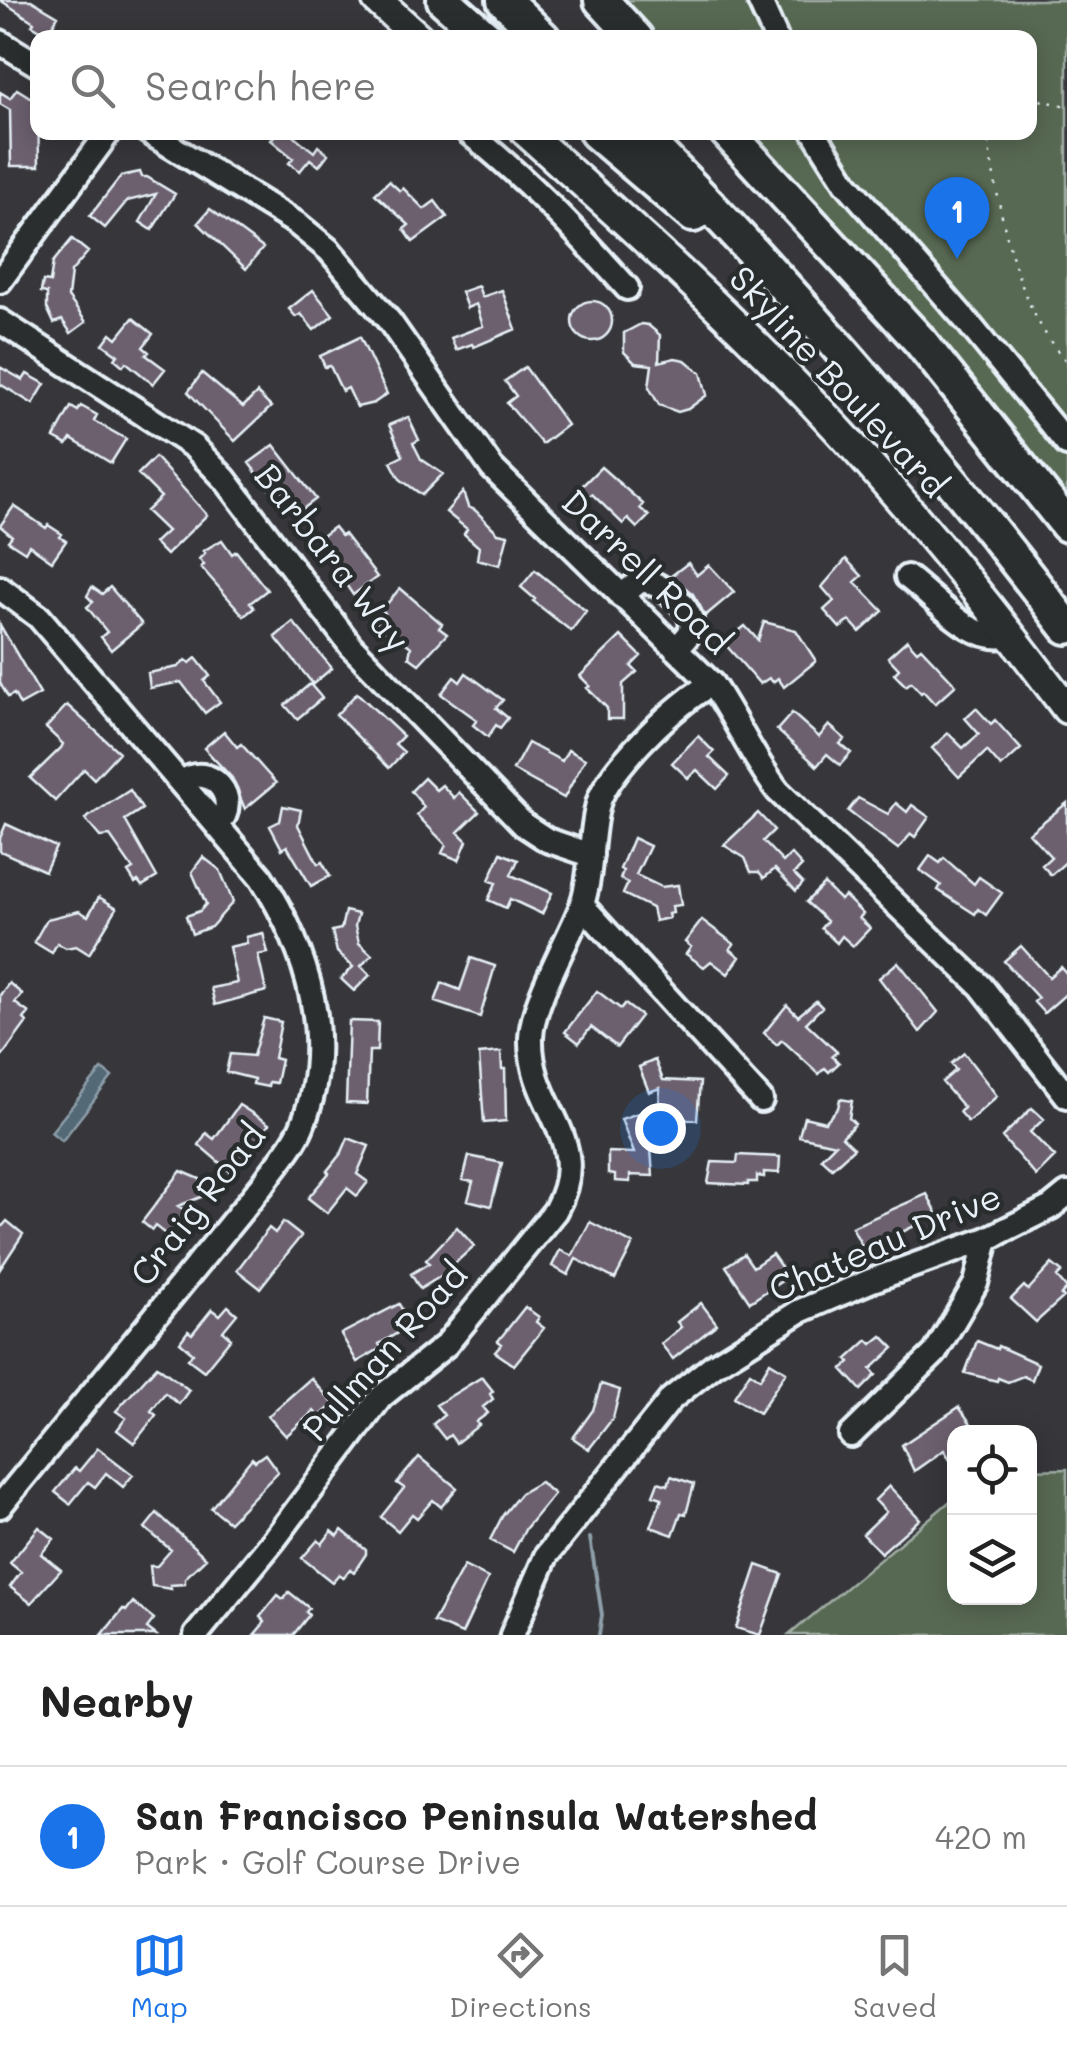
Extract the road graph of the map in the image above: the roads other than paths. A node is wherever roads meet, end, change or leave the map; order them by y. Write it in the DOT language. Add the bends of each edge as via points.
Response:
graph roads {
  1 [pos="377,0"];
  2 [pos="444,0"];
  3 [pos="504,0"];
  4 [pos="601,0"];
  5 [pos="617,0"];
  6 [pos="760,0"];
  7 [pos="408,30"];
  8 [pos="478,30"];
  9 [pos="534,30"];
  10 [pos="629,30"];
  11 [pos="632,30"];
  12 [pos="773,30"];
  13 [pos="0,42"];
  14 [pos="30,60"];
  15 [pos="104,140"];
  16 [pos="161,140"];
  17 [pos="478,140"];
  18 [pos="535,140"];
  19 [pos="606,140"];
  20 [pos="646,140"];
  21 [pos="733,140"];
  22 [pos="819,140"];
  23 [pos="0,281"];
  24 [pos="627,288"];
  25 [pos="804,307"];
  26 [pos="0,321"];
  27 [pos="1067,444"];
  28 [pos="1067,525"];
  29 [pos="907,577"];
  30 [pos="0,588"];
  31 [pos="621,596"];
  32 [pos="1067,628"];
  33 [pos="1010,635"];
  34 [pos="676,649"];
  35 [pos="712,684"];
  36 [pos="1067,709"];
  37 [pos="591,856"];
  38 [pos="582,905"];
  39 [pos="1067,1096"];
  40 [pos="761,1100"];
  41 [pos="1067,1194"];
  42 [pos="987,1239"];
  43 [pos="851,1435"];
  44 [pos="0,1506"];
  45 [pos="196,1635"];
  46 [pos="512,1635"];
  1 -- 7 [label="main road"];
  2 -- 8 [label="highway"];
  3 -- 9 [label="highway"];
  4 -- 10 [label="highway"];
  5 -- 11 [label="highway"];
  6 -- 12 [label="street"];
  13 -- 14 [label="street"];
  15 -- 23 [label="street"];
  16 -- 31 [label="street, Darrell Road" via="329,250 390,322 492,468"];
  17 -- 24 [label="street" via="553,206"];
  18 -- 33 [label="main road, Skyline Boulevard" via="803,393"];
  19 -- 25 [label="highway"];
  20 -- 25 [label="highway"];
  21 -- 28 [label="highway" via="920,342"];
  22 -- 27 [label="street" via="846,182"];
  25 -- 32 [label="highway" via="920,440"];
  26 -- 37 [label="street, Barbara Way" via="194,447 350,646 524,825"];
  29 -- 33 [label="street" via="978,633"];
  30 -- 44 [label="street, Craig Road" via="39,616 261,877 287,918 306,968 316,1056 302,1128 264,1183"];
  31 -- 34 [label="street, Darrell Road"];
  31 -- 34 [label="street" via="641,580 666,588 692,624"];
  33 -- 36 [label="main road, Skyline Boulevard"];
  34 -- 35 [label="street, Darrell Road"];
  35 -- 37 [label="street, Pullman Road" via="682,703 607,784"];
  35 -- 39 [label="street, Darrell Road" via="778,790 981,986"];
  37 -- 38 [label="street, Pullman Road"];
  38 -- 40 [label="street"];
  38 -- 45 [label="street, Pullman Road" via="531,1036 539,1085 565,1139 568,1188 446,1344 381,1398"];
  41 -- 42 [label="street, Chateau Drive"];
  42 -- 43 [label="street" via="976,1283 935,1353"];
  42 -- 46 [label="street, Chateau Drive" via="800,1311 672,1399 546,1556"];
}
